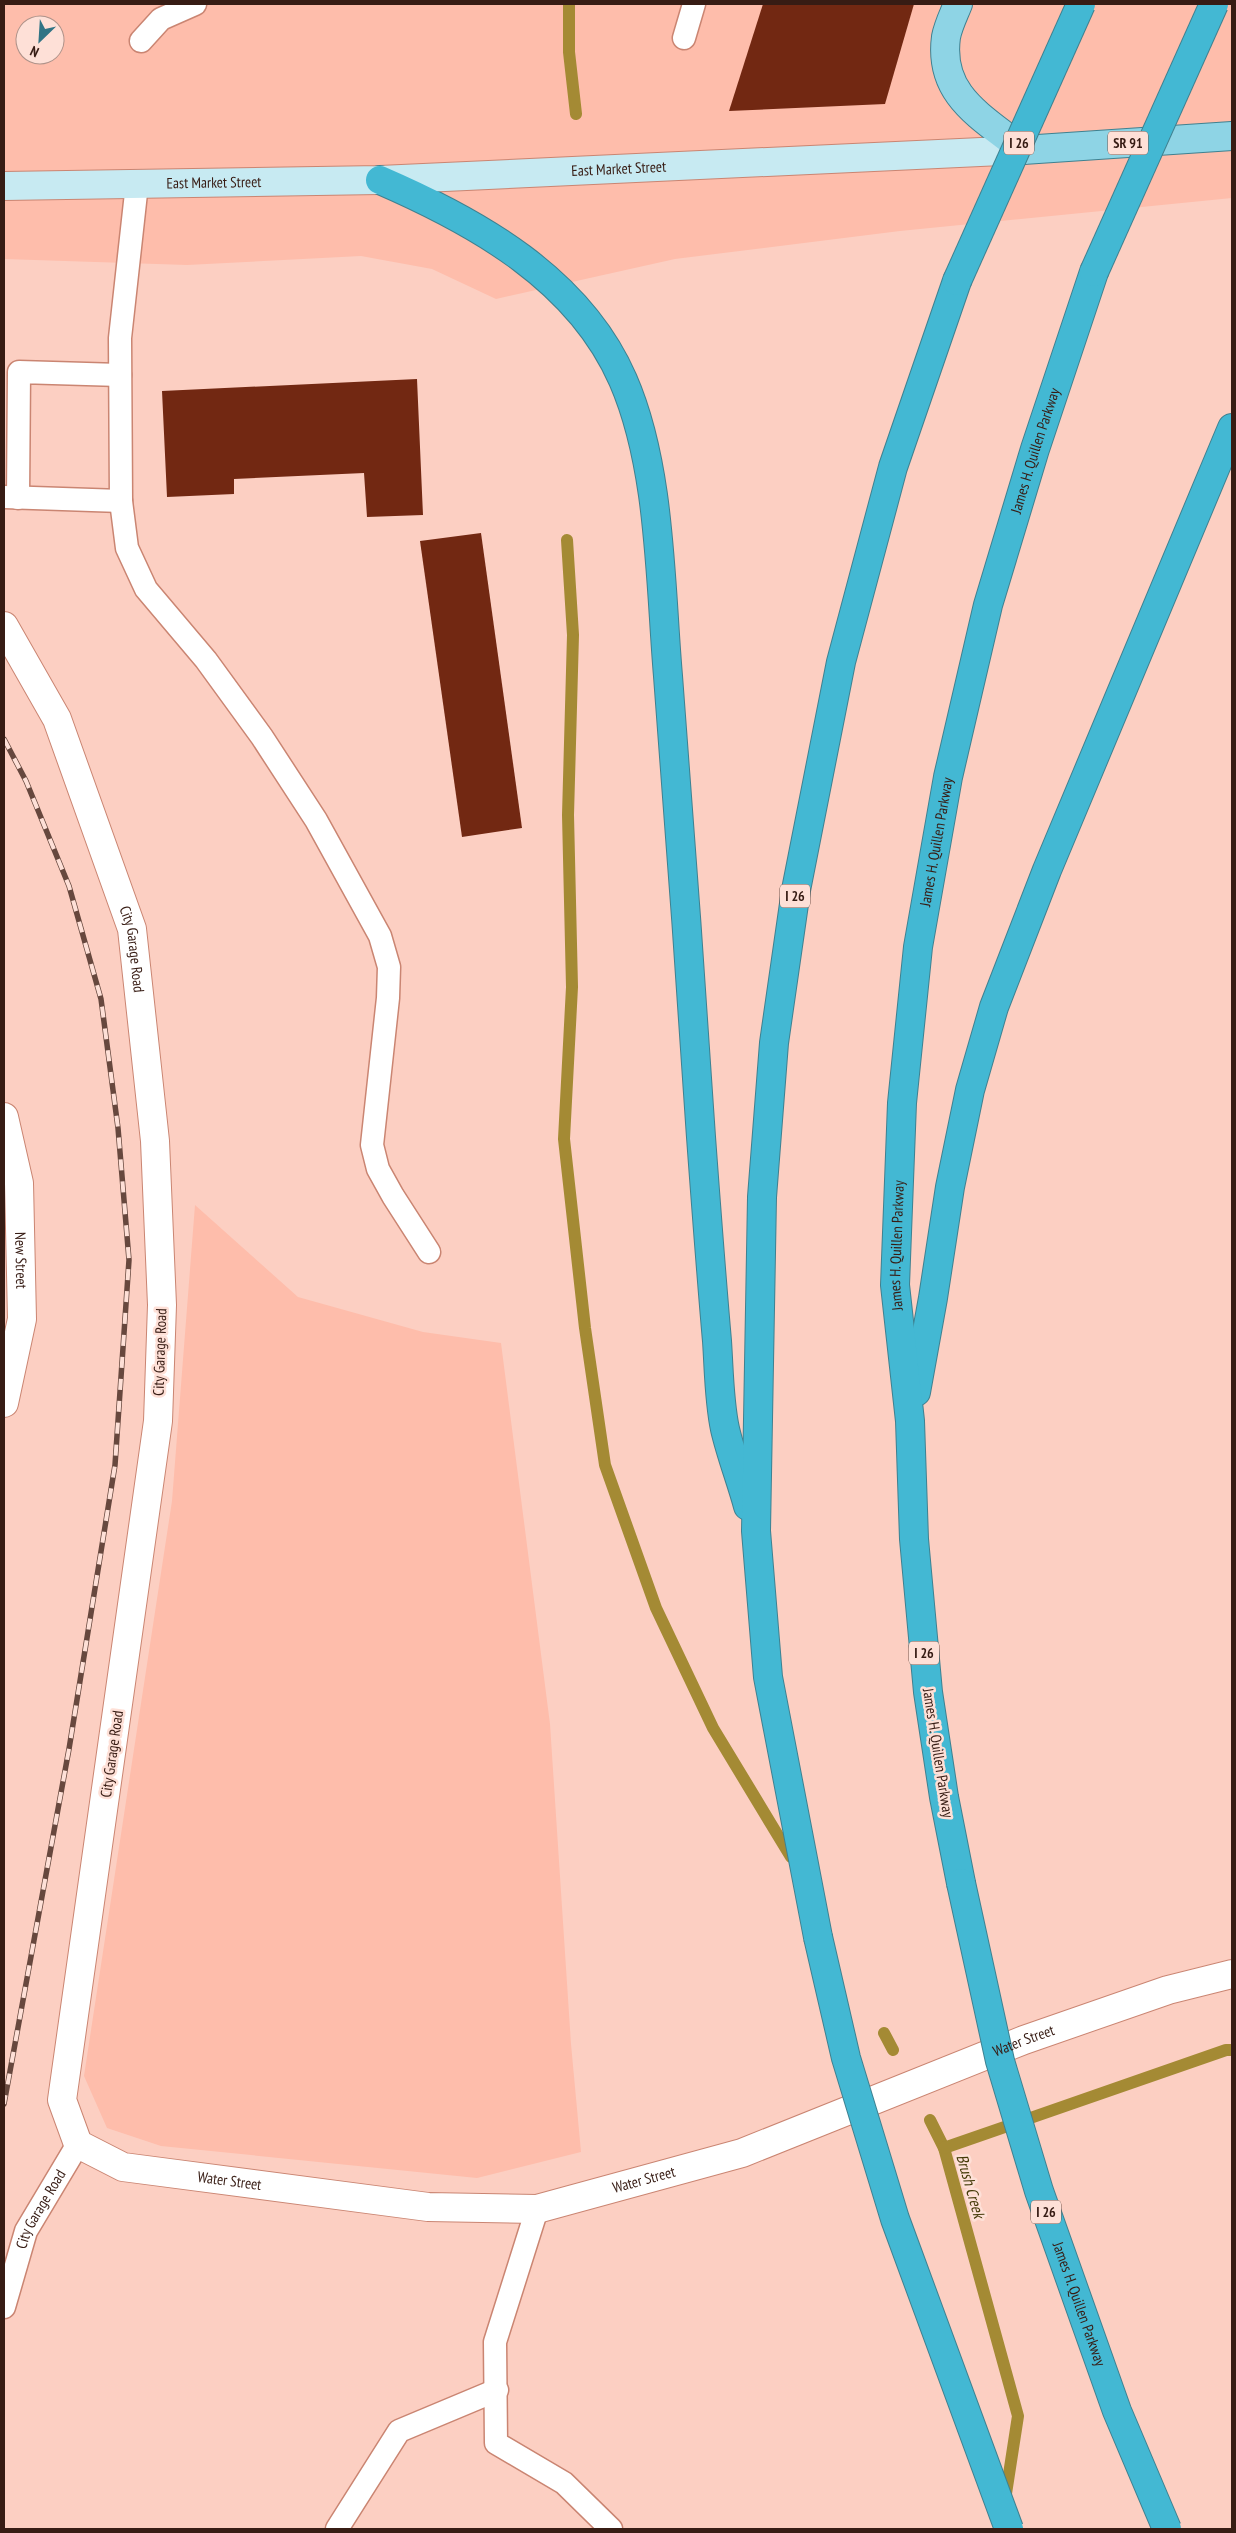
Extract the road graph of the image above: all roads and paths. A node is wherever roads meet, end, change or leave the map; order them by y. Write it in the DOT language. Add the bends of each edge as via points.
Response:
graph roads {
  1 [pos="195,4"];
  2 [pos="694,4"];
  3 [pos="958,4"];
  4 [pos="1081,4"];
  5 [pos="1214,4"];
  6 [pos="684,38"];
  7 [pos="141,41"];
  8 [pos="1232,136"];
  9 [pos="1023,150"];
  10 [pos="380,180"];
  11 [pos="137,184"];
  12 [pos="4,186"];
  13 [pos="120,375"];
  14 [pos="1232,428"];
  15 [pos="11,497"];
  16 [pos="121,501"];
  17 [pos="4,626"];
  18 [pos="4,1117"];
  19 [pos="429,1252"];
  20 [pos="4,1403"];
  21 [pos="910,1421"];
  22 [pos="756,1531"];
  23 [pos="1232,1974"];
  24 [pos="78,2144"];
  25 [pos="537,2209"];
  26 [pos="4,2307"];
  27 [pos="497,2390"];
  28 [pos="337,2529"];
  29 [pos="611,2529"];
  30 [pos="1009,2529"];
  31 [pos="1167,2529"];
  1 -- 7 [label="lane" via="161,19"];
  2 -- 6 [label="lane"];
  3 -- 9 [label="main road" via="946,35 948,78 963,101"];
  4 -- 22 [label="highway, I 26, bridge" via="957,281 893,467 841,662 796,890 774,1043 762,1197"];
  5 -- 21 [label="highway, James H. Quillen Parkway / I 26, bridge" via="1094,272 1035,449 988,605 948,777 918,947 902,1103 896,1285"];
  8 -- 9 [label="main road, East Market Street / SR 91"];
  9 -- 10 [label="main road, East Market Street / SR 91"];
  10 -- 11 [label="main road, East Market Street / SR 91"];
  10 -- 22 [label="highway" via="432,203 500,241 546,277 592,328 623,379 639,426 652,487 659,566 724,1426"];
  11 -- 12 [label="main road, East Market Street / SR 91"];
  11 -- 13 [label="lane" via="120,338"];
  13 -- 15 [label="lane" via="19,372"];
  13 -- 16 [label="lane"];
  14 -- 21 [label="highway" via="1047,870 994,1007 966,1109"];
  15 -- 16 [label="lane"];
  16 -- 19 [label="lane" via="127,548 146,589 206,660 262,737 316,820 380,936 388,967 388,998 372,1145 378,1170"];
  17 -- 24 [label="street, City Garage Road" via="57,719 132,929 156,1142 162,1305 158,1421 62,2100"];
  18 -- 20 [label="street, New Street" via="19,1183 22,1319"];
  21 -- 31 [label="highway, James H. Quillen Parkway / I 26, bridge" via="914,1539 928,1692 960,1883 1000,2061 1039,2191 1117,2411"];
  22 -- 30 [label="highway, I 26, bridge" via="768,1678 818,1937 846,2058 895,2218"];
  23 -- 25 [label="street, Water Street" via="1168,1990 1024,2040 742,2153"];
  24 -- 25 [label="street, Water Street" via="123,2167 428,2207"];
  24 -- 26 [label="lane, City Garage Road" via="26,2231"];
  25 -- 27 [label="lane" via="495,2342"];
  27 -- 28 [label="lane" via="399,2431"];
  27 -- 29 [label="lane" via="496,2443 564,2483"];
}
